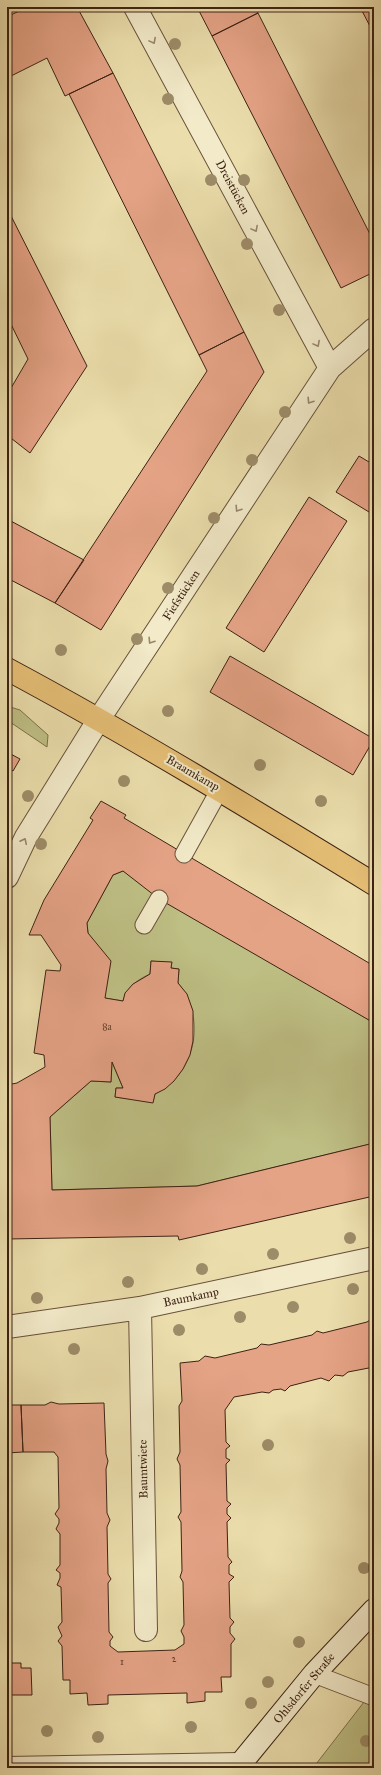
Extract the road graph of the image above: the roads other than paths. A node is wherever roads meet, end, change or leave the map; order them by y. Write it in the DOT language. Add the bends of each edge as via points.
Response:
graph roads {
  1 [pos="135,7"];
  2 [pos="374,329"];
  3 [pos="330,368"];
  4 [pos="7,669"];
  5 [pos="99,719"];
  6 [pos="220,789"];
  7 [pos="184,854"];
  8 [pos="7,876"];
  9 [pos="374,884"];
  10 [pos="159,899"];
  11 [pos="144,925"];
  12 [pos="374,1258"];
  13 [pos="140,1308"];
  14 [pos="7,1327"];
  15 [pos="374,1610"];
  16 [pos="146,1630"];
  17 [pos="314,1674"];
  18 [pos="374,1697"];
  19 [pos="239,1766"];
  20 [pos="7,1768"];
  1 -- 3 [label="street, Dreistücken, one-way"];
  2 -- 3 [label="street, Fiefstücken"];
  3 -- 5 [label="street, Fiefstücken, one-way"];
  4 -- 5 [label="main road, Braamkamp"];
  5 -- 6 [label="main road, Braamkamp"];
  8 -- 5 [label="street, Fiefstücken, one-way" via="26,837"];
  6 -- 7 [label="lane"];
  6 -- 9 [label="main road, Braamkamp"];
  10 -- 11 [label="lane"];
  12 -- 13 [label="street, Baumkamp"];
  13 -- 14 [label="street, Baumkamp"];
  13 -- 16 [label="street, Baumtwiete"];
  15 -- 17 [label="street, Ohlsdorfer Straße"];
  17 -- 18 [label="lane"];
  17 -- 19 [label="street, Ohlsdorfer Straße"];
  19 -- 20 [label="street"];
}
